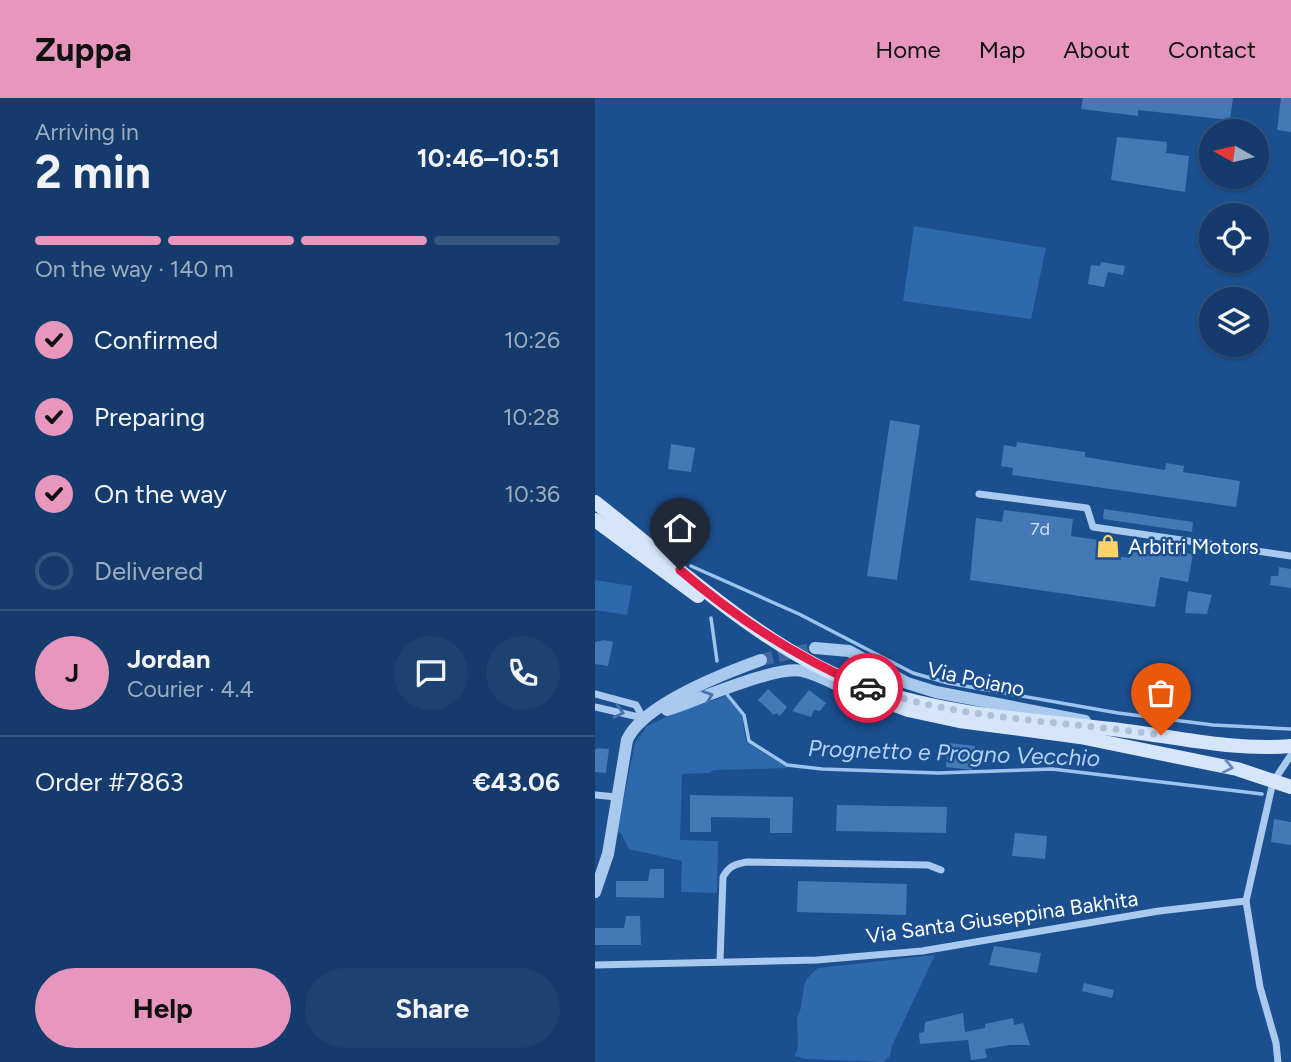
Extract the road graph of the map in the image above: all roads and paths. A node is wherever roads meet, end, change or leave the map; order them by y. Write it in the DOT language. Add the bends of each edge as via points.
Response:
graph roads {
  1 [pos="979,494"];
  2 [pos="595,502"];
  3 [pos="595,520"];
  4 [pos="1291,556"];
  5 [pos="815,648"];
  6 [pos="761,660"];
  7 [pos="595,694"];
  8 [pos="874,698"];
  9 [pos="595,707"];
  10 [pos="643,718"];
  11 [pos="1137,732"];
  12 [pos="1291,746"];
  13 [pos="1291,755"];
  14 [pos="1273,782"];
  15 [pos="1291,788"];
  16 [pos="595,795"];
  17 [pos="617,797"];
  18 [pos="941,870"];
  19 [pos="595,891"];
  20 [pos="1246,901"];
  21 [pos="720,961"];
  22 [pos="595,965"];
  23 [pos="1278,1062"];
  1 -- 4 [label="street" via="1087,508 1093,527"];
  2 -- 11 [label="main road" via="698,586 784,646 870,689 995,715"];
  3 -- 8 [label="main road" via="793,660"];
  5 -- 11 [label="street, Via Poiano" via="837,648 858,655 907,683 936,692"];
  6 -- 10 [label="street" via="711,678"];
  7 -- 10 [label="street" via="636,705"];
  10 -- 8 [label="street, one-way" via="790,670"];
  8 -- 14 [label="main road, one-way" via="959,721 1080,737 1200,761"];
  9 -- 10 [label="street, one-way"];
  10 -- 17 [label="street" via="627,740"];
  11 -- 12 [label="main road" via="1248,747"];
  13 -- 14 [label="street"];
  14 -- 15 [label="main road"];
  14 -- 20 [label="street"];
  16 -- 17 [label="street"];
  17 -- 19 [label="street" via="608,854"];
  18 -- 21 [label="street" via="928,866 734,864 723,877"];
  20 -- 21 [label="street, Via Santa Giuseppina Bakhita" via="922,951 817,960"];
  20 -- 23 [label="street"];
  21 -- 22 [label="street, Via Santa Giuseppina Bakhita"];
}
